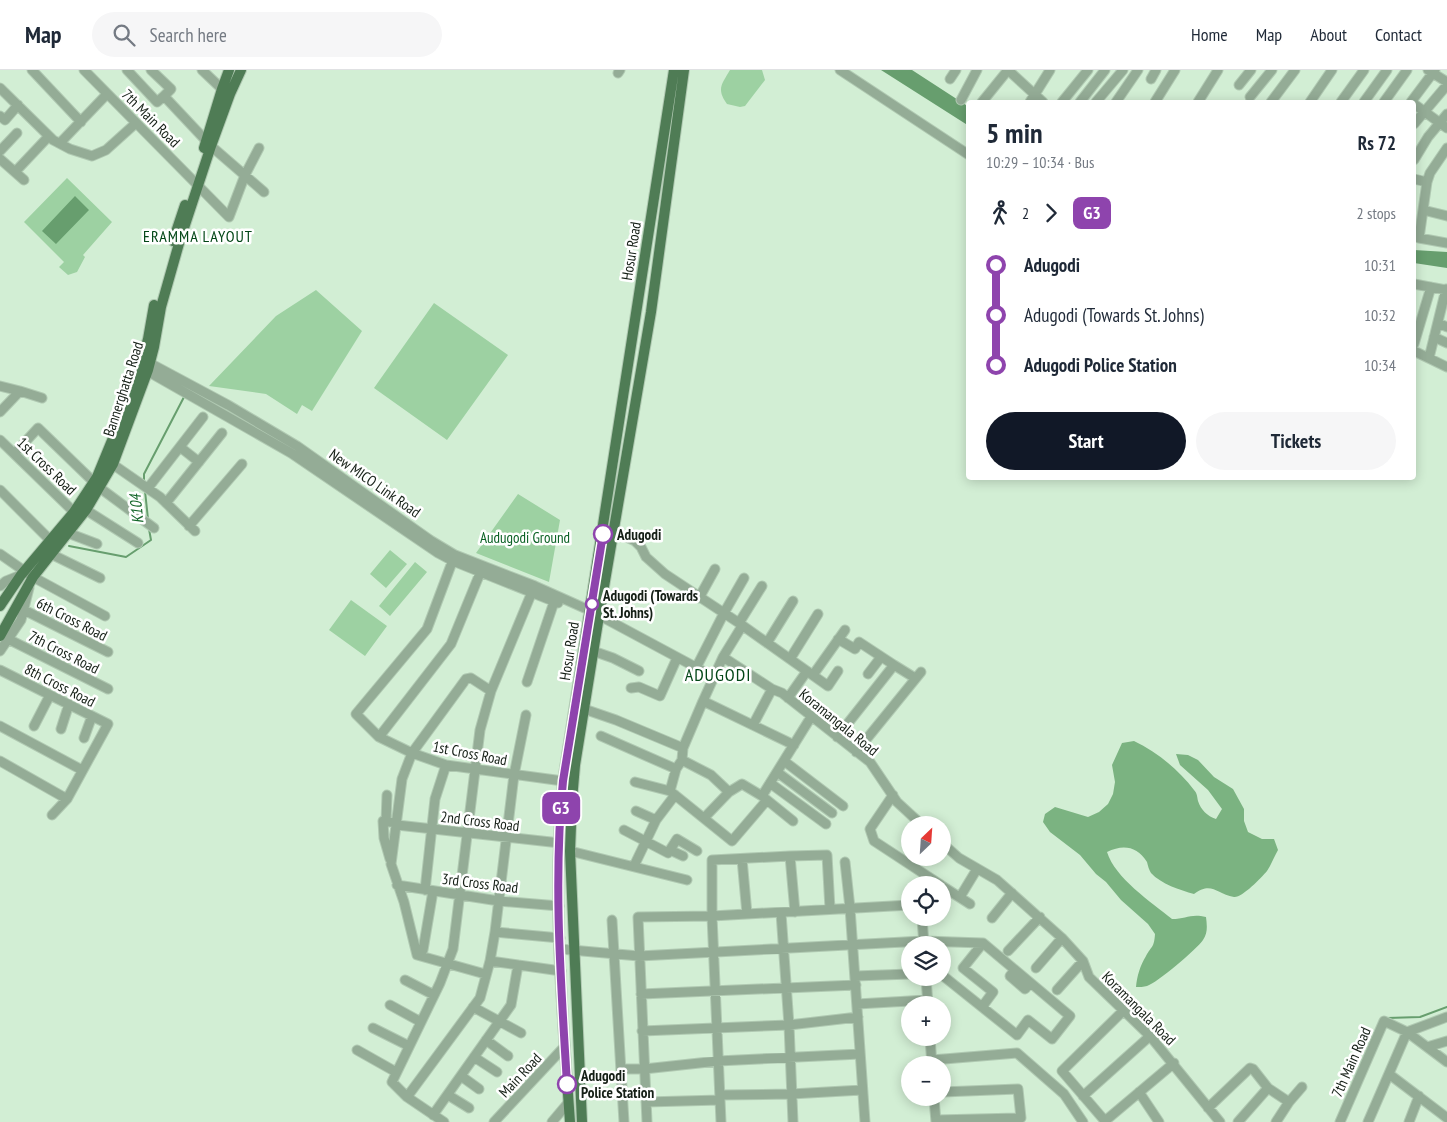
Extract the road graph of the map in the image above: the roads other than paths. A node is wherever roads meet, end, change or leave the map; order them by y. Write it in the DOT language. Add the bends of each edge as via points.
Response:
graph roads {
  1 [pos="32,70"];
  2 [pos="84,70"];
  3 [pos="127,70"];
  4 [pos="151,70"];
  5 [pos="202,70"];
  6 [pos="230,70"];
  7 [pos="241,70"];
  8 [pos="674,70"];
  9 [pos="684,70"];
  10 [pos="840,70"];
  11 [pos="956,70"];
  12 [pos="977,70"];
  13 [pos="1008,70"];
  14 [pos="1050,70"];
  15 [pos="1088,70"];
  16 [pos="1105,70"];
  17 [pos="1123,70"];
  18 [pos="1138,70"];
  19 [pos="1156,70"];
  20 [pos="1175,70"];
  21 [pos="1218,70"];
  22 [pos="1251,70"];
  23 [pos="1272,70"];
  24 [pos="1295,70"];
  25 [pos="1332,70"];
  26 [pos="1364,70"];
  27 [pos="1387,70"];
  28 [pos="1407,70"];
  29 [pos="1432,71"];
  30 [pos="950,79"];
  31 [pos="1151,79"];
  32 [pos="1447,83"];
  33 [pos="1239,85"];
  34 [pos="0,88"];
  35 [pos="222,89"];
  36 [pos="107,94"];
  37 [pos="1035,94"];
  38 [pos="164,96"];
  39 [pos="1250,97"];
  40 [pos="961,100"];
  41 [pos="984,100"];
  42 [pos="1031,100"];
  43 [pos="1041,100"];
  44 [pos="1064,100"];
  45 [pos="1082,100"];
  46 [pos="1098,100"];
  47 [pos="1117,100"];
  48 [pos="1157,100"];
  49 [pos="1199,100"];
  50 [pos="1272,100"];
  51 [pos="1311,100"];
  52 [pos="1342,100"];
  53 [pos="1365,100"];
  54 [pos="1385,100"];
  55 [pos="1414,100"];
  56 [pos="18,105"];
  57 [pos="1416,106"];
  58 [pos="1424,112"];
  59 [pos="1447,114"];
  60 [pos="0,116"];
  61 [pos="81,122"];
  62 [pos="1416,122"];
  63 [pos="136,123"];
  64 [pos="1443,126"];
  65 [pos="17,133"];
  66 [pos="49,136"];
  67 [pos="208,143"];
  68 [pos="60,144"];
  69 [pos="259,148"];
  70 [pos="1447,148"];
  71 [pos="0,151"];
  72 [pos="966,153"];
  73 [pos="1416,157"];
  74 [pos="0,159"];
  75 [pos="15,172"];
  76 [pos="245,175"];
  77 [pos="1416,179"];
  78 [pos="24,180"];
  79 [pos="1427,182"];
  80 [pos="196,183"];
  81 [pos="264,192"];
  82 [pos="1427,212"];
  83 [pos="1447,216"];
  84 [pos="1416,238"];
  85 [pos="1447,242"];
  86 [pos="1416,284"];
  87 [pos="1431,287"];
  88 [pos="1446,289"];
  89 [pos="1438,322"];
  90 [pos="1447,327"];
  91 [pos="1416,337"];
  92 [pos="1434,337"];
  93 [pos="1447,343"];
  94 [pos="1416,352"];
  95 [pos="1429,358"];
  96 [pos="145,365"];
  97 [pos="1447,367"];
  98 [pos="0,386"];
  99 [pos="20,391"];
  100 [pos="42,398"];
  101 [pos="0,412"];
  102 [pos="203,417"];
  103 [pos="222,433"];
  104 [pos="0,440"];
  105 [pos="180,447"];
  106 [pos="15,454"];
  107 [pos="109,462"];
  108 [pos="199,462"];
  109 [pos="242,464"];
  110 [pos="97,485"];
  111 [pos="146,487"];
  112 [pos="0,490"];
  113 [pos="166,503"];
  114 [pos="86,510"];
  115 [pos="74,512"];
  116 [pos="154,528"];
  117 [pos="613,530"];
  118 [pos="68,533"];
  119 [pos="50,540"];
  120 [pos="138,543"];
  121 [pos="97,544"];
  122 [pos="0,554"];
  123 [pos="51,554"];
  124 [pos="454,558"];
  125 [pos="482,569"];
  126 [pos="715,569"];
  127 [pos="23,573"];
  128 [pos="100,578"];
  129 [pos="744,578"];
  130 [pos="31,580"];
  131 [pos="0,586"];
  132 [pos="762,586"];
  133 [pos="532,592"];
  134 [pos="699,598"];
  135 [pos="792,600"];
  136 [pos="554,602"];
  137 [pos="0,606"];
  138 [pos="24,610"];
  139 [pos="724,613"];
  140 [pos="818,614"];
  141 [pos="105,616"];
  142 [pos="594,616"];
  143 [pos="741,625"];
  144 [pos="845,630"];
  145 [pos="4,638"];
  146 [pos="838,639"];
  147 [pos="766,643"];
  148 [pos="0,651"];
  149 [pos="108,652"];
  150 [pos="593,652"];
  151 [pos="722,657"];
  152 [pos="881,657"];
  153 [pos="677,658"];
  154 [pos="790,659"];
  155 [pos="894,665"];
  156 [pos="696,668"];
  157 [pos="0,670"];
  158 [pos="639,670"];
  159 [pos="838,671"];
  160 [pos="810,673"];
  161 [pos="868,674"];
  162 [pos="714,677"];
  163 [pos="527,682"];
  164 [pos="631,688"];
  165 [pos="108,689"];
  166 [pos="772,689"];
  167 [pos="491,691"];
  168 [pos="50,696"];
  169 [pos="788,698"];
  170 [pos="702,701"];
  171 [pos="70,704"];
  172 [pos="584,709"];
  173 [pos="526,715"];
  174 [pos="92,716"];
  175 [pos="811,717"];
  176 [pos="753,724"];
  177 [pos="0,726"];
  178 [pos="34,726"];
  179 [pos="61,729"];
  180 [pos="601,736"];
  181 [pos="379,737"];
  182 [pos="837,737"];
  183 [pos="84,738"];
  184 [pos="794,745"];
  185 [pos="683,748"];
  186 [pos="856,752"];
  187 [pos="412,753"];
  188 [pos="682,760"];
  189 [pos="784,760"];
  190 [pos="0,761"];
  191 [pos="446,765"];
  192 [pos="676,769"];
  193 [pos="82,770"];
  194 [pos="476,770"];
  195 [pos="777,772"];
  196 [pos="514,775"];
  197 [pos="563,781"];
  198 [pos="635,782"];
  199 [pos="770,783"];
  200 [pos="728,792"];
  201 [pos="672,793"];
  202 [pos="387,795"];
  203 [pos="893,795"];
  204 [pos="764,798"];
  205 [pos="67,799"];
  206 [pos="843,806"];
  207 [pos="636,811"];
  208 [pos="832,813"];
  209 [pos="52,815"];
  210 [pos="913,816"];
  211 [pos="704,818"];
  212 [pos="656,820"];
  213 [pos="792,821"];
  214 [pos="386,822"];
  215 [pos="397,824"];
  216 [pos="826,824"];
  217 [pos="432,829"];
  218 [pos="624,830"];
  219 [pos="467,832"];
  220 [pos="507,838"];
  221 [pos="646,841"];
  222 [pos="560,843"];
  223 [pos="670,850"];
  224 [pos="570,851"];
  225 [pos="698,851"];
  226 [pos="951,851"];
  227 [pos="683,856"];
  228 [pos="790,856"];
  229 [pos="742,859"];
  230 [pos="845,862"];
  231 [pos="391,864"];
  232 [pos="634,866"];
  233 [pos="977,868"];
  234 [pos="928,876"];
  235 [pos="687,880"];
  236 [pos="397,885"];
  237 [pos="429,891"];
  238 [pos="951,891"];
  239 [pos="1012,893"];
  240 [pos="460,895"];
  241 [pos="960,897"];
  242 [pos="499,901"];
  243 [pos="970,904"];
  244 [pos="901,905"];
  245 [pos="559,906"];
  246 [pos="850,908"];
  247 [pos="830,910"];
  248 [pos="795,912"];
  249 [pos="780,913"];
  250 [pos="746,914"];
  251 [pos="712,916"];
  252 [pos="1040,917"];
  253 [pos="992,918"];
  254 [pos="612,920"];
  255 [pos="495,932"];
  256 [pos="560,938"];
  257 [pos="1062,938"];
  258 [pos="901,943"];
  259 [pos="951,943"];
  260 [pos="983,943"];
  261 [pos="853,944"];
  262 [pos="783,947"];
  263 [pos="560,949"];
  264 [pos="574,949"];
  265 [pos="1008,951"];
  266 [pos="615,952"];
  267 [pos="714,952"];
  268 [pos="417,955"];
  269 [pos="639,956"];
  270 [pos="490,961"];
  271 [pos="1084,961"];
  272 [pos="448,964"];
  273 [pos="518,965"];
  274 [pos="1036,968"];
  275 [pos="561,971"];
  276 [pos="485,974"];
  277 [pos="901,975"];
  278 [pos="405,980"];
  279 [pos="856,980"];
  280 [pos="951,982"];
  281 [pos="786,988"];
  282 [pos="1057,990"];
  283 [pos="716,991"];
  284 [pos="434,994"];
  285 [pos="641,994"];
  286 [pos="901,1003"];
  287 [pos="857,1004"];
  288 [pos="390,1005"];
  289 [pos="473,1007"];
  290 [pos="982,1007"];
  291 [pos="1122,1010"];
  292 [pos="1447,1017"];
  293 [pos="858,1018"];
  294 [pos="499,1021"];
  295 [pos="421,1022"];
  296 [pos="789,1024"];
  297 [pos="373,1028"];
  298 [pos="717,1028"];
  299 [pos="642,1031"];
  300 [pos="1406,1032"];
  301 [pos="521,1033"];
  302 [pos="1150,1036"];
  303 [pos="486,1040"];
  304 [pos="1447,1041"];
  305 [pos="409,1046"];
  306 [pos="565,1046"];
  307 [pos="1427,1047"];
  308 [pos="357,1050"];
  309 [pos="860,1054"];
  310 [pos="508,1056"];
  311 [pos="474,1057"];
  312 [pos="790,1058"];
  313 [pos="951,1060"];
  314 [pos="718,1061"];
  315 [pos="1447,1062"];
  316 [pos="1174,1063"];
  317 [pos="621,1069"];
  318 [pos="644,1069"];
  319 [pos="396,1072"];
  320 [pos="497,1072"];
  321 [pos="1389,1074"];
  322 [pos="461,1076"];
  323 [pos="1302,1086"];
  324 [pos="1268,1088"];
  325 [pos="479,1089"];
  326 [pos="862,1090"];
  327 [pos="951,1092"];
  328 [pos="1139,1092"];
  329 [pos="791,1094"];
  330 [pos="448,1095"];
  331 [pos="1083,1096"];
  332 [pos="1419,1096"];
  333 [pos="408,1097"];
  334 [pos="720,1097"];
  335 [pos="646,1102"];
  336 [pos="1290,1102"];
  337 [pos="568,1103"];
  338 [pos="935,1106"];
  339 [pos="469,1108"];
  340 [pos="1208,1108"];
  341 [pos="433,1115"];
  342 [pos="1447,1118"];
  343 [pos="936,1121"];
  344 [pos="1105,1121"];
  345 [pos="444,1122"];
  346 [pos="494,1122"];
  347 [pos="552,1122"];
  348 [pos="570,1122"];
  349 [pos="582,1122"];
  350 [pos="624,1122"];
  351 [pos="647,1122"];
  352 [pos="721,1122"];
  353 [pos="793,1122"];
  354 [pos="865,1122"];
  355 [pos="1083,1122"];
  356 [pos="1159,1122"];
  357 [pos="1218,1122"];
  358 [pos="1238,1122"];
  359 [pos="1276,1122"];
  360 [pos="1340,1122"];
  361 [pos="1368,1122"];
  362 [pos="1409,1122"];
  1 -- 61 [label="street"];
  2 -- 36 [label="street, 7th Main Road"];
  3 -- 38 [label="street" via="157,102"];
  4 -- 38 [label="street" via="171,89"];
  5 -- 35 [label="street"];
  6 -- 35 [label="main road, Bannerghatta Road"];
  7 -- 67 [label="main road, Bannerghatta Road"];
  8 -- 142 [label="main road, Hosur Road"];
  9 -- 117 [label="main road, Hosur Road" via="651,312"];
  10 -- 72 [label="street"];
  11 -- 30 [label="street"];
  12 -- 40 [label="street"];
  13 -- 37 [label="street"];
  13 -- 41 [label="street"];
  14 -- 37 [label="street"];
  15 -- 44 [label="street"];
  16 -- 45 [label="street"];
  17 -- 46 [label="street"];
  18 -- 47 [label="street"];
  19 -- 31 [label="street"];
  20 -- 48 [label="street"];
  21 -- 49 [label="street"];
  22 -- 33 [label="street"];
  23 -- 39 [label="street"];
  24 -- 50 [label="street"];
  25 -- 51 [label="street"];
  26 -- 52 [label="street"];
  27 -- 53 [label="street"];
  28 -- 54 [label="street"];
  29 -- 32 [label="street"];
  29 -- 55 [label="street"];
  32 -- 58 [label="street"];
  34 -- 56 [label="street"];
  35 -- 67 [label="main road, Bannerghatta Road"];
  36 -- 61 [label="street"];
  36 -- 63 [label="street, 7th Main Road"];
  37 -- 42 [label="street"];
  37 -- 43 [label="street"];
  38 -- 67 [label="street"];
  56 -- 60 [label="street" via="4,120"];
  56 -- 66 [label="street"];
  57 -- 58 [label="street"];
  58 -- 62 [label="street"];
  58 -- 64 [label="street"];
  59 -- 64 [label="street"];
  61 -- 68 [label="street"];
  63 -- 68 [label="street" via="106,150 92,156"];
  63 -- 80 [label="street, 7th Main Road"];
  64 -- 73 [label="street" via="1428,138"];
  65 -- 71 [label="street"];
  66 -- 68 [label="street"];
  66 -- 75 [label="street"];
  67 -- 76 [label="street"];
  67 -- 80 [label="main road, Bannerghatta Road"];
  69 -- 76 [label="street"];
  70 -- 79 [label="street"];
  74 -- 75 [label="street"];
  75 -- 78 [label="street"];
  76 -- 80 [label="street, 7th Main Road" via="230,217"];
  76 -- 81 [label="street"];
  77 -- 79 [label="street"];
  79 -- 84 [label="street"];
  80 -- 96 [label="main road, Bannerghatta Road" via="162,290"];
  82 -- 83 [label="street"];
  84 -- 85 [label="street"];
  86 -- 87 [label="street"];
  87 -- 88 [label="street"];
  87 -- 91 [label="street"];
  88 -- 89 [label="street"];
  89 -- 90 [label="street"];
  89 -- 92 [label="street"];
  92 -- 93 [label="street"];
  92 -- 95 [label="street"];
  94 -- 95 [label="street"];
  95 -- 97 [label="street"];
  96 -- 107 [label="main road, Bannerghatta Road" via="125,409"];
  96 -- 124 [label="street, New MICO Link Road" via="228,405 297,446"];
  98 -- 99 [label="street"];
  99 -- 100 [label="street"];
  99 -- 101 [label="street"];
  102 -- 105 [label="street"];
  103 -- 108 [label="street"];
  104 -- 106 [label="street, 1st Cross Road"];
  105 -- 108 [label="street"];
  105 -- 111 [label="street"];
  106 -- 110 [label="street" via="38,428"];
  106 -- 115 [label="street, 1st Cross Road"];
  107 -- 110 [label="main road, Bannerghatta Road"];
  107 -- 111 [label="street"];
  108 -- 113 [label="street"];
  109 -- 113 [label="street" via="192,528"];
  110 -- 114 [label="main road, Bannerghatta Road"];
  110 -- 115 [label="main road, Bannerghatta Road"];
  110 -- 116 [label="street"];
  111 -- 113 [label="street"];
  112 -- 119 [label="street"];
  114 -- 118 [label="main road, Bannerghatta Road"];
  114 -- 120 [label="street"];
  115 -- 119 [label="main road, Bannerghatta Road"];
  117 -- 134 [label="street" via="636,541 646,557"];
  117 -- 142 [label="main road, Hosur Road"];
  118 -- 121 [label="street"];
  118 -- 123 [label="main road, Bannerghatta Road"];
  119 -- 127 [label="main road, Bannerghatta Road"];
  122 -- 127 [label="street"];
  123 -- 128 [label="street"];
  123 -- 130 [label="main road, Bannerghatta Road"];
  124 -- 125 [label="street, New MICO Link Road"];
  124 -- 181 [label="street, 1st Cross Road" via="427,630 356,714"];
  125 -- 133 [label="street, New MICO Link Road"];
  125 -- 142 [label="street, New MICO Link Road"];
  125 -- 181 [label="street" via="451,644"];
  126 -- 134 [label="street"];
  127 -- 130 [label="street"];
  127 -- 131 [label="street"];
  127 -- 137 [label="main road, Bannerghatta Road"];
  129 -- 139 [label="street"];
  130 -- 138 [label="street"];
  130 -- 141 [label="street"];
  130 -- 145 [label="main road, Bannerghatta Road"];
  132 -- 143 [label="street"];
  133 -- 136 [label="street, New MICO Link Road"];
  133 -- 167 [label="street"];
  134 -- 139 [label="street"];
  135 -- 147 [label="street"];
  136 -- 142 [label="street, New MICO Link Road"];
  136 -- 163 [label="street"];
  138 -- 145 [label="street" via="21,620"];
  138 -- 149 [label="street, 6th Cross Road"];
  139 -- 143 [label="street"];
  139 -- 156 [label="street"];
  140 -- 154 [label="street"];
  142 -- 150 [label="main road, Hosur Road"];
  142 -- 153 [label="street"];
  142 -- 197 [label="main road, Hosur Road"];
  143 -- 147 [label="street"];
  143 -- 151 [label="street"];
  144 -- 146 [label="street"];
  145 -- 148 [label="street"];
  145 -- 165 [label="street, 7th Cross Road"];
  146 -- 152 [label="street" via="855,649 860,642"];
  146 -- 160 [label="street"];
  147 -- 154 [label="street"];
  150 -- 158 [label="street"];
  150 -- 172 [label="main road, Hosur Road"];
  151 -- 162 [label="street"];
  151 -- 166 [label="street, Koramangala Road"];
  152 -- 155 [label="street"];
  152 -- 161 [label="street"];
  153 -- 156 [label="street"];
  153 -- 164 [label="street" via="660,696 639,686"];
  154 -- 160 [label="street"];
  155 -- 182 [label="street"];
  155 -- 186 [label="street" via="918,675"];
  156 -- 162 [label="street"];
  157 -- 168 [label="street, 8th Cross Road"];
  159 -- 160 [label="street" via="828,686"];
  160 -- 169 [label="street"];
  162 -- 170 [label="street"];
  166 -- 169 [label="street, Koramangala Road"];
  166 -- 176 [label="street"];
  167 -- 187 [label="street" via="471,678 466,679"];
  167 -- 194 [label="street" via="480,730"];
  168 -- 171 [label="street, 8th Cross Road"];
  168 -- 178 [label="street"];
  169 -- 175 [label="street, Koramangala Road"];
  170 -- 176 [label="street"];
  170 -- 185 [label="street"];
  171 -- 174 [label="street, 8th Cross Road"];
  171 -- 179 [label="street"];
  172 -- 185 [label="street"];
  172 -- 224 [label="main road, Hosur Road" via="572,800"];
  173 -- 196 [label="street"];
  174 -- 183 [label="street"];
  174 -- 193 [label="street, 8th Cross Road" via="108,724"];
  175 -- 182 [label="street, Koramangala Road"];
  175 -- 184 [label="street"];
  176 -- 184 [label="street"];
  177 -- 193 [label="street"];
  180 -- 192 [label="street"];
  181 -- 187 [label="street, 1st Cross Road"];
  182 -- 186 [label="street, Koramangala Road"];
  184 -- 189 [label="street"];
  185 -- 188 [label="street"];
  186 -- 203 [label="street, Koramangala Road" via="870,762"];
  187 -- 191 [label="street, 1st Cross Road"];
  187 -- 215 [label="street" via="402,779"];
  188 -- 192 [label="street"];
  188 -- 200 [label="street" via="711,775"];
  189 -- 195 [label="street"];
  189 -- 206 [label="street"];
  190 -- 205 [label="street"];
  191 -- 194 [label="street, 1st Cross Road"];
  191 -- 217 [label="street" via="435,799"];
  192 -- 201 [label="street"];
  193 -- 205 [label="street"];
  194 -- 196 [label="street, 1st Cross Road"];
  194 -- 219 [label="street"];
  195 -- 199 [label="street"];
  195 -- 208 [label="street"];
  196 -- 197 [label="street, 1st Cross Road"];
  196 -- 220 [label="street"];
  197 -- 222 [label="main road, Hosur Road"];
  198 -- 201 [label="street"];
  199 -- 204 [label="street"];
  199 -- 216 [label="street"];
  200 -- 204 [label="street" via="742,784"];
  200 -- 211 [label="street"];
  201 -- 211 [label="street"];
  201 -- 212 [label="street"];
  202 -- 214 [label="street"];
  203 -- 210 [label="street, Koramangala Road"];
  203 -- 234 [label="street" via="870,829 874,841"];
  204 -- 211 [label="street" via="732,841"];
  204 -- 213 [label="street"];
  205 -- 209 [label="street"];
  207 -- 212 [label="street"];
  212 -- 221 [label="street"];
  214 -- 215 [label="street, 2nd Cross Road"];
  214 -- 231 [label="street" via="383,821 384,838"];
  215 -- 217 [label="street, 2nd Cross Road"];
  215 -- 231 [label="street"];
  217 -- 219 [label="street, 2nd Cross Road"];
  217 -- 237 [label="street"];
  218 -- 221 [label="street"];
  219 -- 220 [label="street, 2nd Cross Road"];
  219 -- 240 [label="street"];
  220 -- 222 [label="street, 2nd Cross Road"];
  220 -- 242 [label="street"];
  221 -- 223 [label="street" via="668,853"];
  221 -- 232 [label="street"];
  222 -- 245 [label="main road, Hosur Road"];
  223 -- 225 [label="street" via="676,840"];
  223 -- 227 [label="street"];
  224 -- 232 [label="street"];
  224 -- 264 [label="main road, Hosur Road"];
  226 -- 233 [label="street, Koramangala Road"];
  228 -- 229 [label="street"];
  228 -- 247 [label="street" via="827,855"];
  228 -- 248 [label="street"];
  229 -- 250 [label="street"];
  229 -- 251 [label="street" via="712,860"];
  230 -- 246 [label="street"];
  231 -- 236 [label="street"];
  232 -- 235 [label="street"];
  233 -- 239 [label="street, Koramangala Road"];
  233 -- 241 [label="street"];
  236 -- 237 [label="street, 3rd Cross Road"];
  236 -- 268 [label="street"];
  237 -- 240 [label="street, 3rd Cross Road"];
  237 -- 268 [label="street" via="423,950"];
  238 -- 241 [label="street"];
  239 -- 252 [label="street, Koramangala Road"];
  239 -- 253 [label="street"];
  240 -- 242 [label="street, 3rd Cross Road"];
  240 -- 272 [label="street"];
  241 -- 243 [label="street"];
  242 -- 245 [label="street, 3rd Cross Road"];
  242 -- 255 [label="street"];
  244 -- 246 [label="street"];
  245 -- 256 [label="main road, Hosur Road"];
  246 -- 247 [label="street"];
  246 -- 261 [label="street"];
  247 -- 248 [label="street"];
  248 -- 249 [label="street"];
  249 -- 250 [label="street"];
  249 -- 262 [label="street"];
  250 -- 251 [label="street"];
  251 -- 267 [label="street"];
  251 -- 269 [label="street" via="638,917"];
  252 -- 257 [label="street, Koramangala Road"];
  252 -- 265 [label="street"];
  254 -- 266 [label="street"];
  255 -- 256 [label="street"];
  255 -- 270 [label="street"];
  256 -- 263 [label="main road, Hosur Road"];
  257 -- 271 [label="street, Koramangala Road"];
  257 -- 274 [label="street"];
  258 -- 261 [label="street"];
  259 -- 260 [label="street"];
  260 -- 290 [label="street" via="963,968 993,992"];
  260 -- 290 [label="street" via="1070,1016 1052,1039 1028,1020 1017,1035"];
  261 -- 262 [label="street"];
  261 -- 279 [label="street"];
  262 -- 267 [label="street"];
  262 -- 281 [label="street"];
  263 -- 264 [label="street"];
  263 -- 275 [label="main road, Hosur Road"];
  264 -- 266 [label="street"];
  264 -- 349 [label="main road, Hosur Road"];
  266 -- 269 [label="street"];
  266 -- 317 [label="street"];
  267 -- 269 [label="street"];
  267 -- 283 [label="street"];
  268 -- 272 [label="street"];
  269 -- 285 [label="street"];
  270 -- 273 [label="street"];
  270 -- 276 [label="street"];
  271 -- 282 [label="street"];
  271 -- 291 [label="street, Koramangala Road" via="1090,977"];
  272 -- 276 [label="street"];
  272 -- 284 [label="street"];
  273 -- 275 [label="street"];
  273 -- 294 [label="street" via="511,1005"];
  275 -- 306 [label="main road, Hosur Road"];
  276 -- 289 [label="street" via="480,998"];
  277 -- 279 [label="street"];
  278 -- 284 [label="street"];
  279 -- 281 [label="street"];
  279 -- 287 [label="street"];
  280 -- 290 [label="street"];
  281 -- 283 [label="street"];
  281 -- 296 [label="street"];
  283 -- 285 [label="street"];
  283 -- 298 [label="street"];
  284 -- 295 [label="street"];
  285 -- 299 [label="street"];
  286 -- 287 [label="street"];
  287 -- 293 [label="street"];
  288 -- 295 [label="street"];
  289 -- 294 [label="street"];
  289 -- 333 [label="street"];
  291 -- 302 [label="street, Koramangala Road"];
  291 -- 331 [label="street" via="1062,1071"];
  292 -- 300 [label="street"];
  293 -- 296 [label="street"];
  293 -- 309 [label="street"];
  294 -- 301 [label="street"];
  294 -- 303 [label="street"];
  295 -- 305 [label="street"];
  296 -- 298 [label="street"];
  296 -- 312 [label="street"];
  297 -- 305 [label="street"];
  298 -- 299 [label="street"];
  298 -- 314 [label="street"];
  299 -- 318 [label="street"];
  300 -- 307 [label="street"];
  300 -- 321 [label="street"];
  300 -- 360 [label="street, 7th Main Road" via="1384,1021"];
  302 -- 316 [label="street, Koramangala Road"];
  302 -- 331 [label="street"];
  303 -- 310 [label="street"];
  303 -- 311 [label="street"];
  304 -- 307 [label="street"];
  305 -- 319 [label="street"];
  306 -- 337 [label="main road, Hosur Road"];
  306 -- 346 [label="street, Main Road"];
  307 -- 315 [label="street"];
  308 -- 319 [label="street"];
  309 -- 312 [label="street"];
  309 -- 326 [label="street"];
  311 -- 320 [label="street"];
  311 -- 322 [label="street"];
  312 -- 314 [label="street"];
  312 -- 329 [label="street"];
  313 -- 355 [label="street" via="1017,1053 1064,1094"];
  314 -- 318 [label="street"];
  314 -- 334 [label="street"];
  316 -- 328 [label="street"];
  316 -- 340 [label="street, Koramangala Road"];
  317 -- 318 [label="street"];
  317 -- 350 [label="street"];
  318 -- 335 [label="street"];
  319 -- 333 [label="street" via="392,1082"];
  321 -- 332 [label="street"];
  321 -- 361 [label="street"];
  322 -- 325 [label="street"];
  322 -- 330 [label="street"];
  323 -- 336 [label="street"];
  324 -- 336 [label="street"];
  324 -- 340 [label="street" via="1250,1068"];
  324 -- 358 [label="street"];
  326 -- 329 [label="street"];
  326 -- 354 [label="street"];
  327 -- 343 [label="street" via="1018,1089 1021,1118"];
  328 -- 344 [label="street"];
  328 -- 356 [label="street"];
  329 -- 334 [label="street"];
  329 -- 353 [label="street"];
  330 -- 339 [label="street"];
  330 -- 341 [label="street"];
  331 -- 344 [label="street"];
  332 -- 342 [label="street"];
  332 -- 362 [label="street"];
  333 -- 341 [label="street"];
  334 -- 335 [label="street"];
  334 -- 352 [label="street"];
  335 -- 351 [label="street"];
  336 -- 359 [label="street"];
  337 -- 347 [label="street"];
  337 -- 348 [label="main road, Hosur Road"];
  338 -- 343 [label="street"];
  340 -- 357 [label="street, Koramangala Road"];
  341 -- 345 [label="street"];
}
